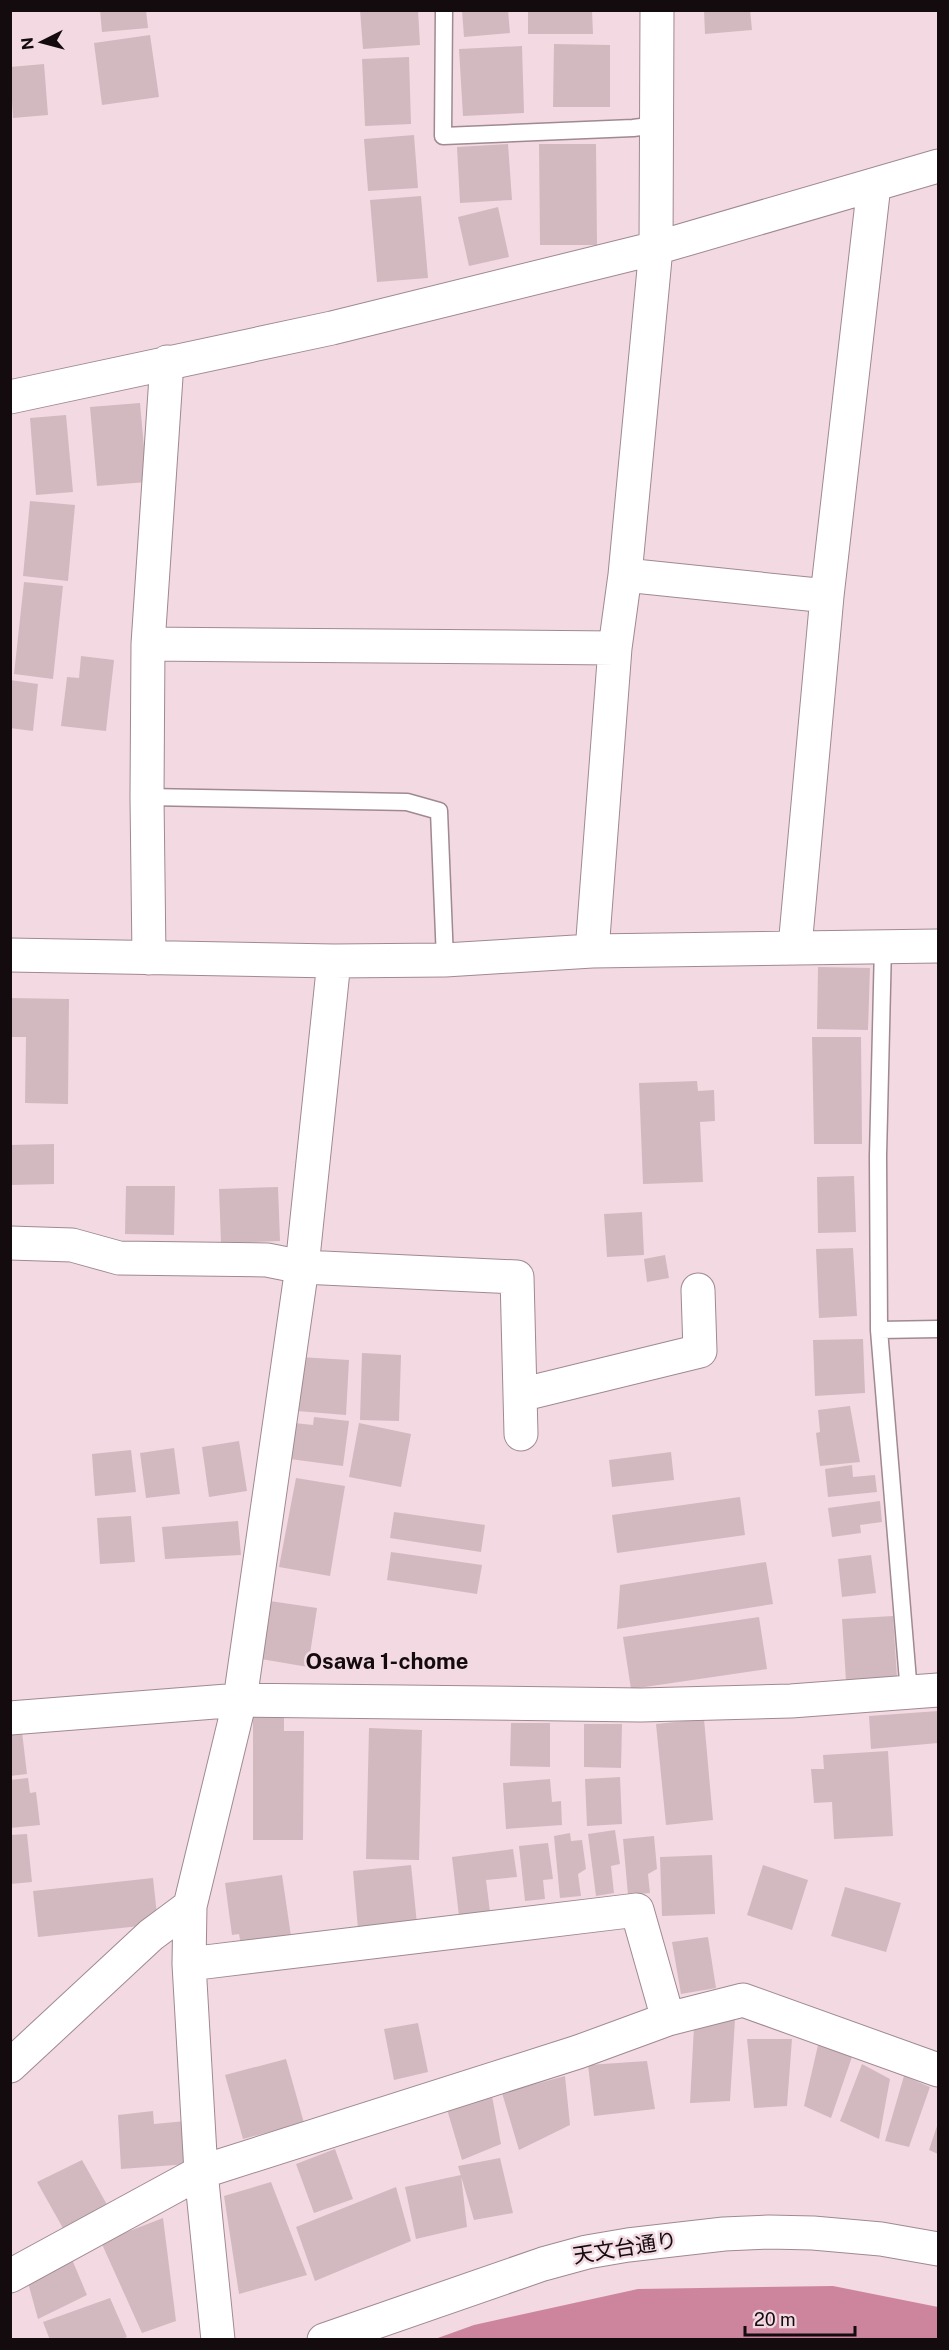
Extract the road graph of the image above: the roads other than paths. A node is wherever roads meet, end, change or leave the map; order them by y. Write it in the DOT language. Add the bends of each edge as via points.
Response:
graph roads {
  1 [pos="444,10"];
  2 [pos="657,10"];
  3 [pos="657,125"];
  4 [pos="939,166"];
  5 [pos="874,185"];
  6 [pos="656,248"];
  7 [pos="167,363"];
  8 [pos="10,397"];
  9 [pos="625,575"];
  10 [pos="827,596"];
  11 [pos="148,644"];
  12 [pos="615,648"];
  13 [pos="147,797"];
  14 [pos="883,945"];
  15 [pos="939,946"];
  16 [pos="795,947"];
  17 [pos="592,951"];
  18 [pos="10,955"];
  19 [pos="149,958"];
  20 [pos="445,960"];
  21 [pos="334,961"];
  22 [pos="10,1243"];
  23 [pos="302,1267"];
  24 [pos="698,1290"];
  25 [pos="939,1329"];
  26 [pos="879,1330"];
  27 [pos="520,1395"];
  28 [pos="521,1434"];
  29 [pos="924,1692"];
  30 [pos="240,1700"];
  31 [pos="10,1718"];
  32 [pos="190,1906"];
  33 [pos="189,1964"];
  34 [pos="668,2019"];
  35 [pos="10,2066"];
  36 [pos="939,2070"];
  37 [pos="201,2172"];
  38 [pos="939,2249"];
  39 [pos="10,2277"];
  40 [pos="218,2340"];
  41 [pos="324,2340"];
  1 -- 3 [label="lane" via="443,136"];
  2 -- 3 [label="street"];
  3 -- 6 [label="street"];
  4 -- 5 [label="street"];
  5 -- 6 [label="street"];
  5 -- 10 [label="street"];
  6 -- 7 [label="street" via="332,328"];
  6 -- 9 [label="street"];
  7 -- 8 [label="street"];
  7 -- 11 [label="street"];
  9 -- 10 [label="street"];
  9 -- 12 [label="street"];
  10 -- 16 [label="street"];
  11 -- 12 [label="street"];
  11 -- 13 [label="street"];
  12 -- 17 [label="street"];
  13 -- 19 [label="street"];
  13 -- 20 [label="lane" via="407,802 439,811"];
  14 -- 15 [label="street"];
  14 -- 16 [label="street"];
  14 -- 26 [label="lane"];
  16 -- 17 [label="street"];
  17 -- 20 [label="street"];
  18 -- 19 [label="street"];
  19 -- 21 [label="street"];
  20 -- 21 [label="street"];
  21 -- 23 [label="street"];
  22 -- 23 [label="street" via="72,1245 119,1258 267,1260"];
  23 -- 27 [label="street" via="517,1277"];
  23 -- 30 [label="street"];
  24 -- 27 [label="street" via="700,1351"];
  25 -- 26 [label="lane"];
  26 -- 29 [label="lane"];
  27 -- 28 [label="street"];
  29 -- 30 [label="street" via="641,1705"];
  30 -- 31 [label="street"];
  30 -- 32 [label="street"];
  32 -- 33 [label="street"];
  32 -- 35 [label="street" via="152,1935"];
  33 -- 34 [label="street" via="637,1910"];
  33 -- 37 [label="street"];
  34 -- 36 [label="street" via="743,2000"];
  34 -- 37 [label="street" via="578,2052"];
  37 -- 39 [label="street"];
  37 -- 40 [label="street"];
  38 -- 41 [label="street, 天文台通り" via="813,2233 769,2232 628,2245 543,2264"];
}
